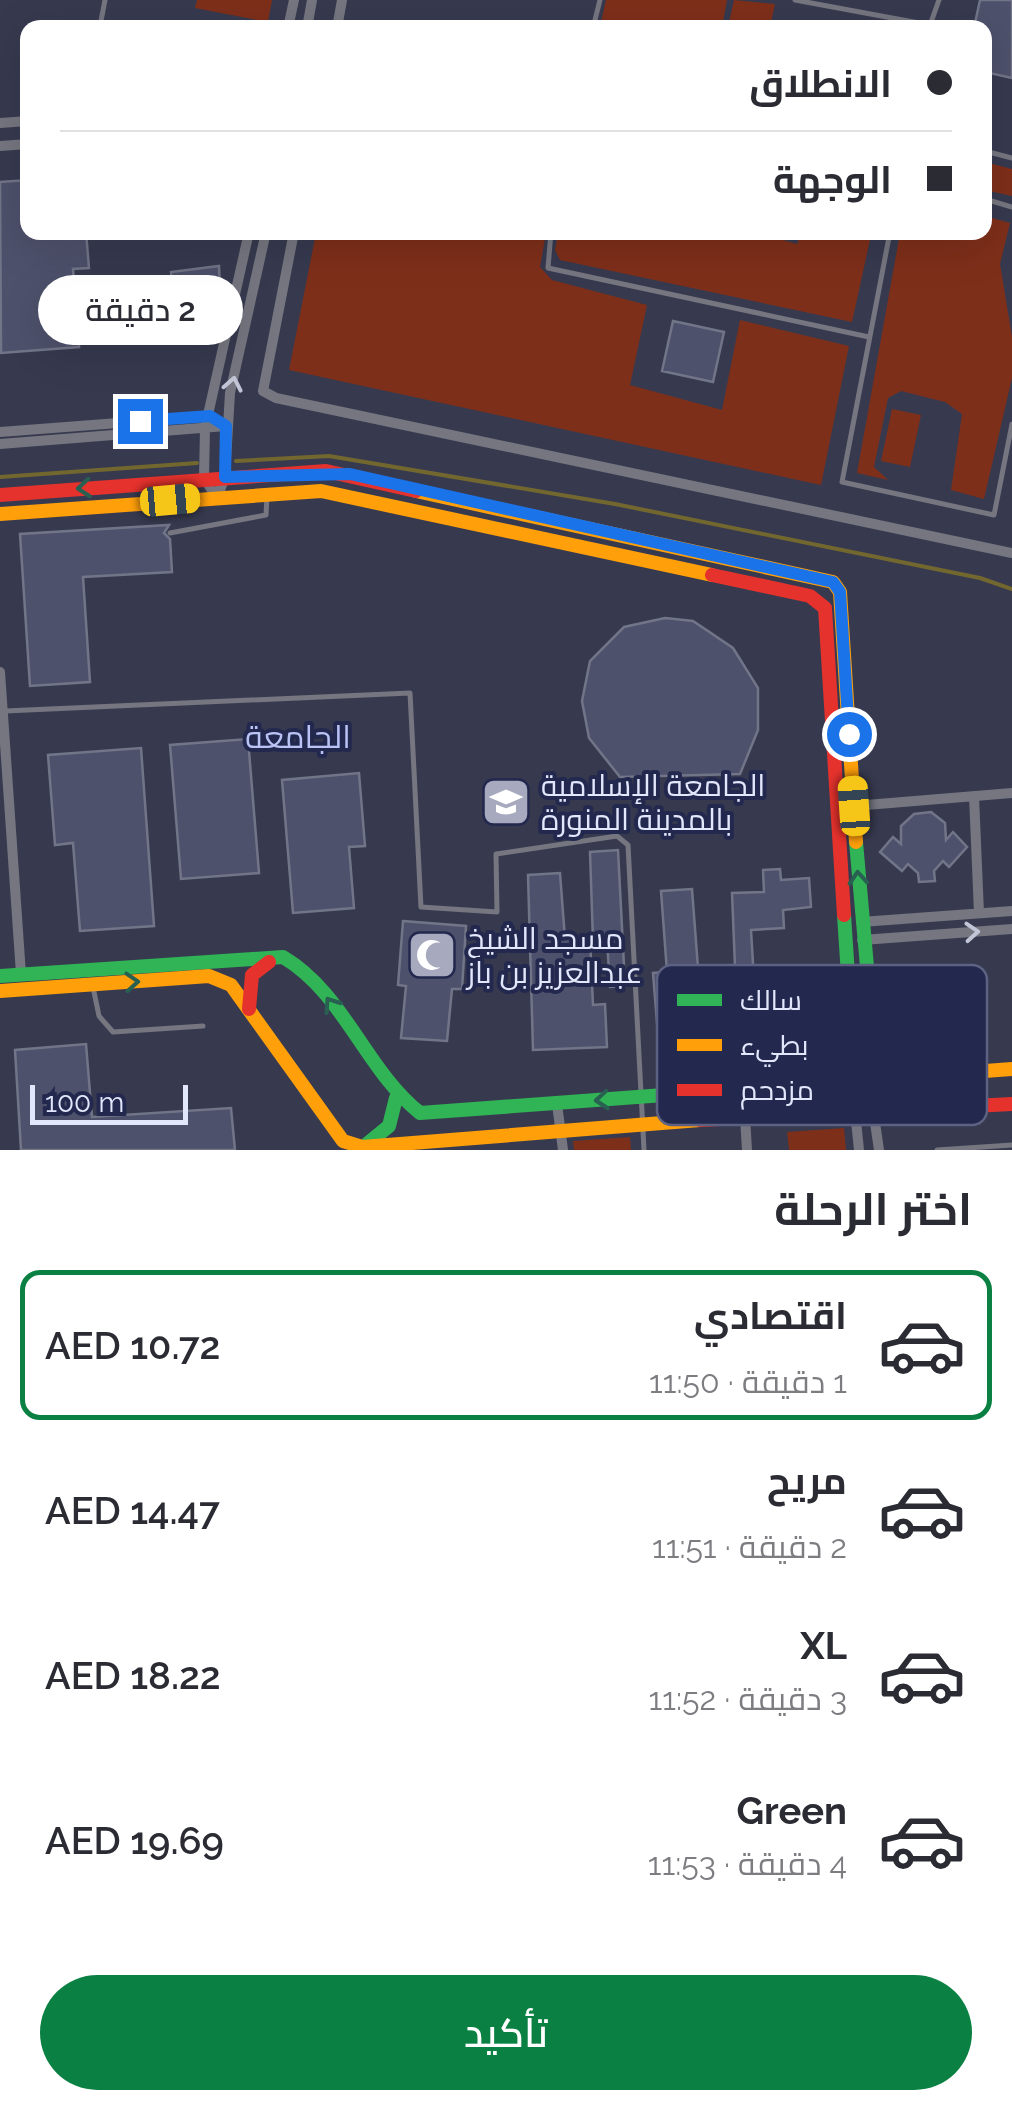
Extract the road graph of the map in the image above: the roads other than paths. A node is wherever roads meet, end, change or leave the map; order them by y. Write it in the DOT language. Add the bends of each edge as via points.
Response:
graph roads {
  1 [pos="795,0"];
  2 [pos="898,20"];
  3 [pos="247,240"];
  4 [pos="264,240"];
  5 [pos="292,240"];
  6 [pos="551,240"];
  7 [pos="888,240"];
  8 [pos="869,337"];
  9 [pos="210,416"];
  10 [pos="1012,424"];
  11 [pos="226,426"];
  12 [pos="205,428"];
  13 [pos="0,432"];
  14 [pos="0,444"];
  15 [pos="225,477"];
  16 [pos="204,478"];
  17 [pos="267,494"];
  18 [pos="0,495"];
  19 [pos="217,498"];
  20 [pos="0,514"];
  21 [pos="170,533"];
  22 [pos="1012,553"];
  23 [pos="0,672"];
  24 [pos="2,711"];
  25 [pos="2,731"];
  26 [pos="1012,793"];
  27 [pos="974,796"];
  28 [pos="854,806"];
  29 [pos="1012,910"];
  30 [pos="979,913"];
  31 [pos="861,922"];
  32 [pos="1012,929"];
  33 [pos="862,940"];
  34 [pos="284,957"];
  35 [pos="848,965"];
  36 [pos="865,965"];
  37 [pos="22,974"];
  38 [pos="0,976"];
  39 [pos="93,984"];
  40 [pos="0,991"];
  41 [pos="248,1009"];
  42 [pos="203,1026"];
  43 [pos="1012,1068"];
  44 [pos="987,1070"];
  45 [pos="657,1096"];
  46 [pos="639,1097"];
  47 [pos="396,1098"];
  48 [pos="557,1104"];
  49 [pos="1012,1104"];
  50 [pos="987,1105"];
  51 [pos="496,1108"];
  52 [pos="657,1122"];
  53 [pos="642,1123"];
  54 [pos="745,1125"];
  55 [pos="856,1125"];
  56 [pos="875,1125"];
  57 [pos="560,1129"];
  58 [pos="498,1136"];
  59 [pos="1012,1145"];
  60 [pos="362,1147"];
  61 [pos="562,1150"];
  62 [pos="644,1150"];
  63 [pos="747,1150"];
  64 [pos="859,1150"];
  65 [pos="879,1150"];
  66 [pos="937,1150"];
  1 -- 2 [label="lane"];
  3 -- 9 [label="street"];
  11 -- 4 [label="street, one-way"];
  5 -- 22 [label="street" via="264,378 263,391 276,398"];
  6 -- 8 [label="lane" via="548,268"];
  7 -- 8 [label="lane"];
  8 -- 10 [label="lane" via="842,482 994,514"];
  9 -- 11 [label="street"];
  9 -- 12 [label="street"];
  9 -- 13 [label="street"];
  11 -- 12 [label="street"];
  11 -- 15 [label="street"];
  12 -- 14 [label="street"];
  12 -- 16 [label="street"];
  15 -- 16 [label="main road"];
  15 -- 19 [label="street"];
  15 -- 28 [label="main road" via="350,474 833,582 840,592"];
  16 -- 18 [label="main road, one-way"];
  16 -- 19 [label="street"];
  17 -- 19 [label="main road"];
  17 -- 21 [label="lane" via="266,515"];
  17 -- 35 [label="main road" via="349,494 810,596 825,608"];
  19 -- 20 [label="main road"];
  23 -- 24 [label="street"];
  24 -- 25 [label="street"];
  24 -- 46 [label="lane" via="410,692 421,907 497,912 496,854 617,836 628,845"];
  25 -- 37 [label="street"];
  26 -- 27 [label="street"];
  27 -- 28 [label="street"];
  27 -- 30 [label="street"];
  31 -- 28 [label="main road, one-way"];
  29 -- 30 [label="street"];
  30 -- 31 [label="street"];
  31 -- 33 [label="main road"];
  33 -- 32 [label="street, one-way"];
  33 -- 36 [label="main road"];
  34 -- 37 [label="main road"];
  34 -- 41 [label="main road" via="257,966 247,982"];
  47 -- 34 [label="main road, one-way" via="309,970"];
  37 -- 38 [label="main road"];
  39 -- 40 [label="main road"];
  39 -- 41 [label="main road, one-way" via="209,976 231,985"];
  39 -- 42 [label="lane" via="99,1016 113,1032"];
  41 -- 60 [label="main road" via="343,1141"];
  43 -- 44 [label="main road"];
  45 -- 46 [label="main road"];
  46 -- 48 [label="main road, one-way"];
  46 -- 53 [label="lane"];
  47 -- 51 [label="main road" via="420,1112"];
  47 -- 60 [label="main road" via="390,1128"];
  48 -- 51 [label="main road"];
  48 -- 57 [label="street"];
  49 -- 50 [label="main road"];
  51 -- 58 [label="main road"];
  52 -- 53 [label="main road"];
  53 -- 57 [label="main road"];
  53 -- 62 [label="lane"];
  54 -- 63 [label="street"];
  55 -- 64 [label="street"];
  56 -- 65 [label="street"];
  57 -- 58 [label="main road"];
  57 -- 61 [label="street"];
  58 -- 60 [label="main road"];
  59 -- 66 [label="lane"];
}
